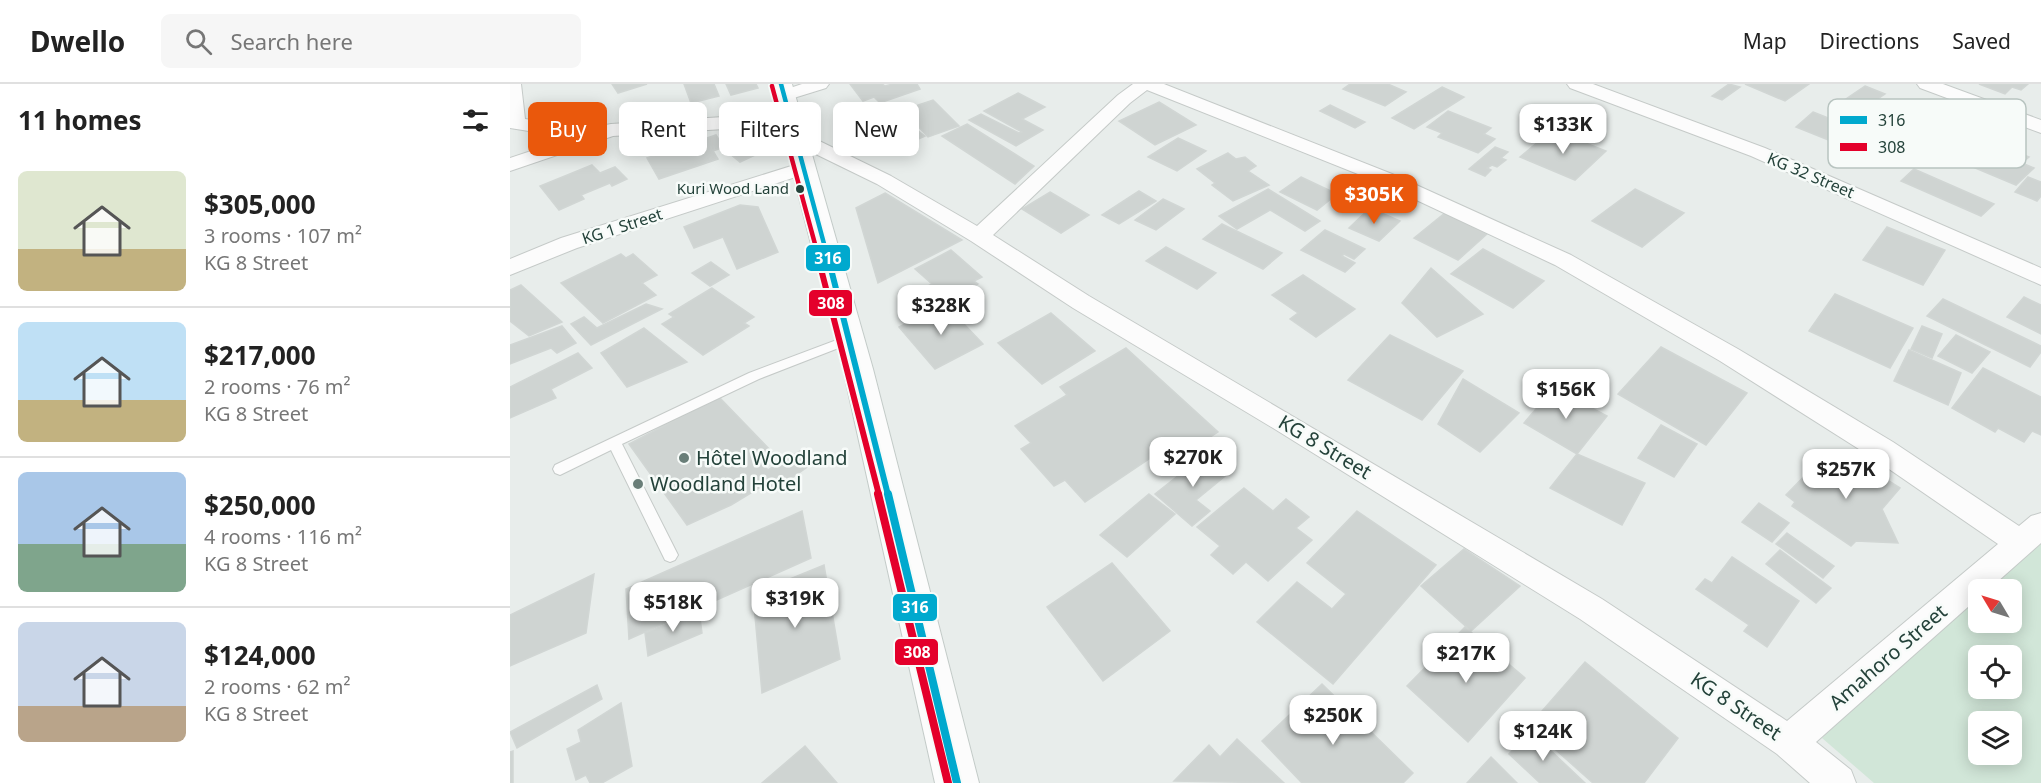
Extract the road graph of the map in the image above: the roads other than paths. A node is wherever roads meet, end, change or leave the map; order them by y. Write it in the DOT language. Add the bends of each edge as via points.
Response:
graph roads {
  1 [pos="512,84"];
  2 [pos="820,84"];
  3 [pos="1146,84"];
  4 [pos="1576,84"];
  5 [pos="1926,84"];
  6 [pos="1966,99"];
  7 [pos="797,102"];
  8 [pos="719,117"];
  9 [pos="513,123"];
  10 [pos="611,130"];
  11 [pos="821,133"];
  12 [pos="801,156"];
  13 [pos="510,165"];
  14 [pos="804,168"];
  15 [pos="979,236"];
  16 [pos="510,268"];
  17 [pos="2041,278"];
  18 [pos="850,339"];
  19 [pos="614,442"];
  20 [pos="560,469"];
  21 [pos="2031,534"];
  22 [pos="670,555"];
  23 [pos="1789,742"];
  24 [pos="957,783"];
  25 [pos="1838,783"];
  1 -- 9 [label="street"];
  2 -- 7 [label="street"];
  3 -- 15 [label="street" via="1124,99"];
  3 -- 21 [label="street" via="1385,178 1563,260"];
  4 -- 17 [label="street, KG 32 Street" via="1758,152"];
  5 -- 6 [label="street"];
  8 -- 10 [label="street"];
  9 -- 10 [label="street" via="560,130"];
  10 -- 13 [label="street"];
  11 -- 15 [label="street, KG 8 Street" via="884,180"];
  12 -- 14 [label="main road"];
  14 -- 16 [label="street, KG 1 Street" via="569,243"];
  14 -- 18 [label="main road"];
  15 -- 23 [label="street, KG 8 Street" via="1081,302 1591,609"];
  18 -- 19 [label="lane" via="754,376"];
  18 -- 24 [label="main road"];
  19 -- 20 [label="lane"];
  19 -- 22 [label="lane"];
  21 -- 23 [label="street, Amahoro Street"];
  23 -- 25 [label="street, KG 8 Street"];
}
